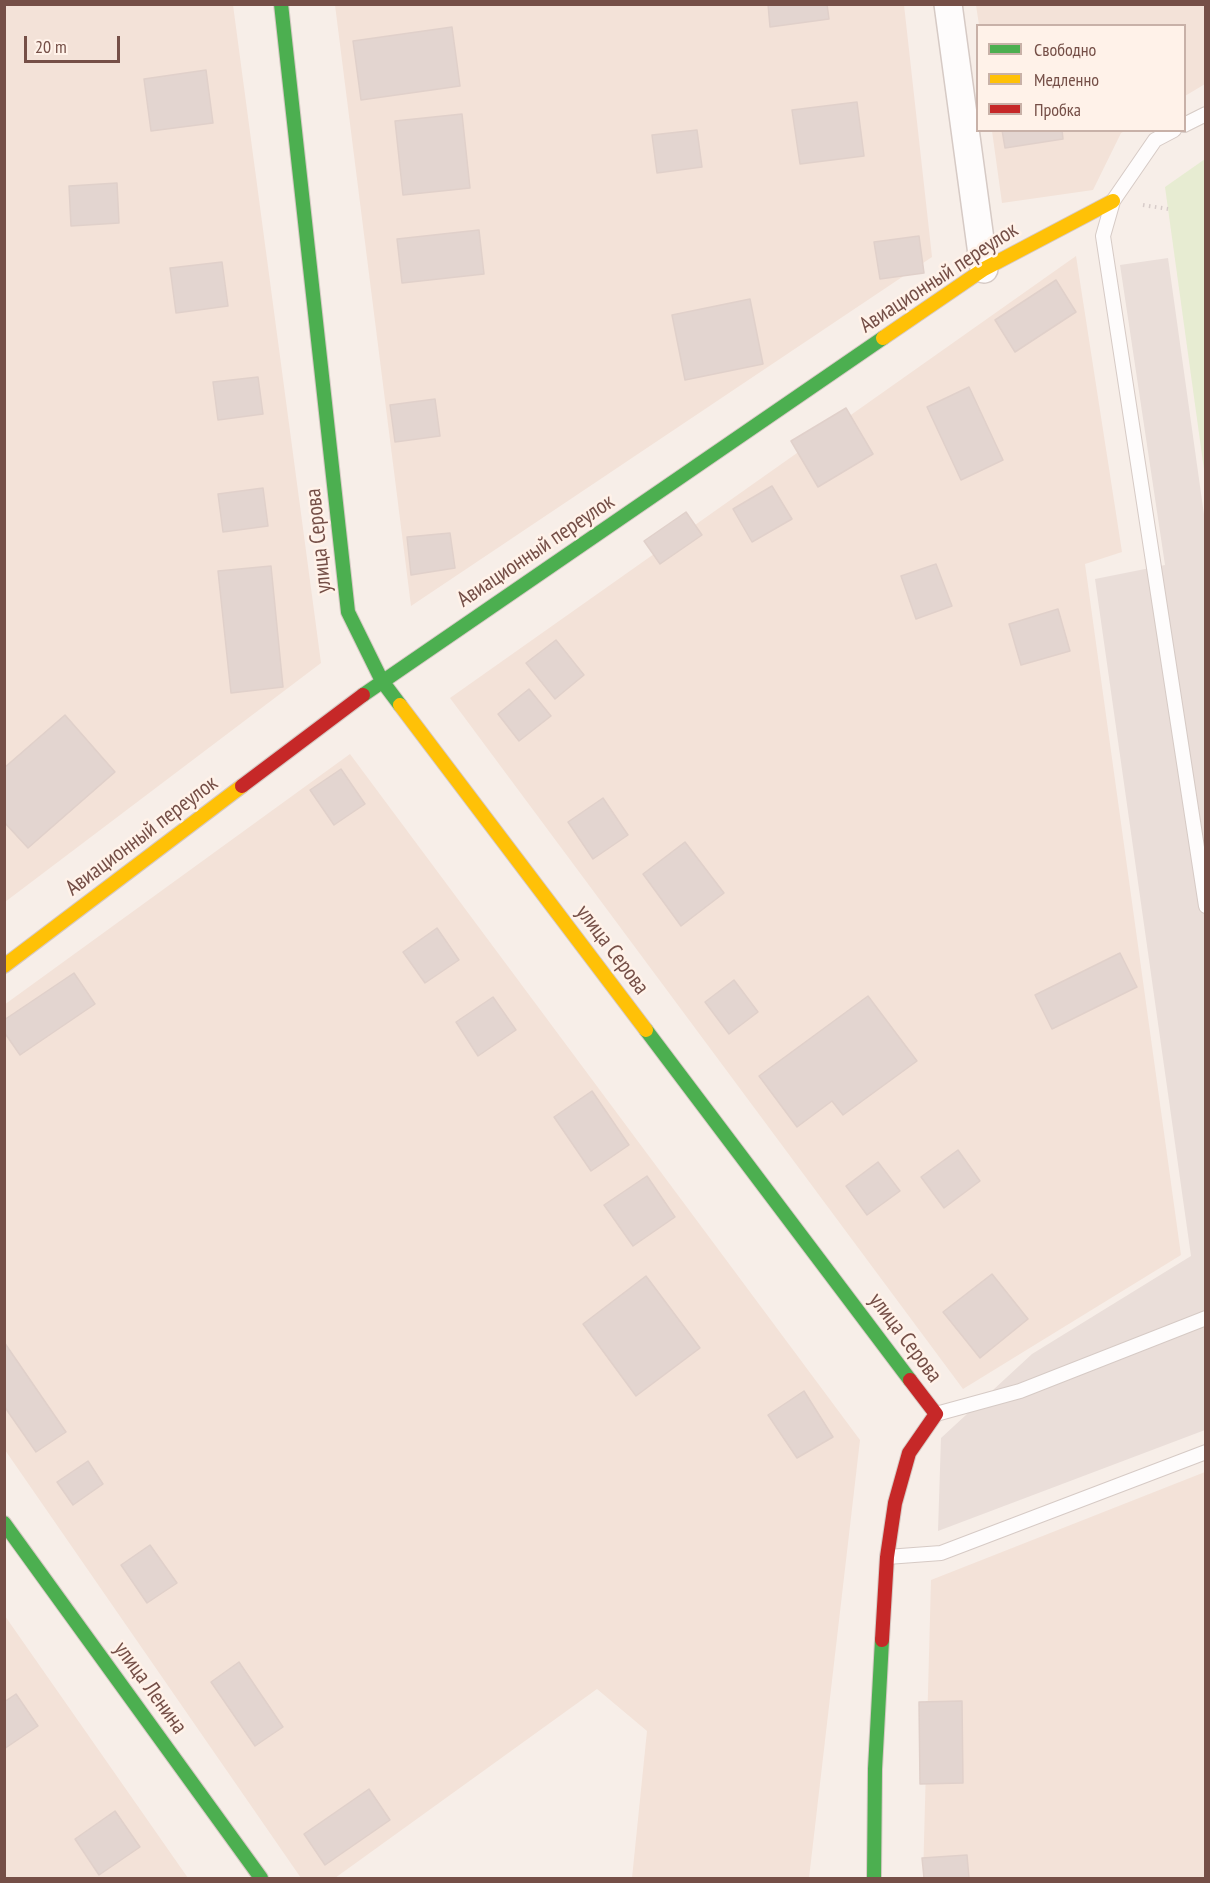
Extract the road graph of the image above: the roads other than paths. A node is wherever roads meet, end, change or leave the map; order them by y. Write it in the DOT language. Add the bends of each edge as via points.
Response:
graph roads {
  1 [pos="281,4"];
  2 [pos="948,4"];
  3 [pos="1206,114"];
  4 [pos="1186,124"];
  5 [pos="1170,132"];
  6 [pos="1113,201"];
  7 [pos="984,269"];
  8 [pos="382,681"];
  9 [pos="1206,906"];
  10 [pos="4,966"];
  11 [pos="1206,1318"];
  12 [pos="936,1414"];
  13 [pos="1206,1452"];
  14 [pos="4,1523"];
  15 [pos="888,1557"];
  16 [pos="261,1878"];
  17 [pos="874,1878"];
  1 -- 8 [label="street, улица Серова" via="348,612"];
  2 -- 7 [label="street"];
  3 -- 4 [label="lane"];
  5 -- 6 [label="lane" via="1155,140"];
  6 -- 7 [label="street, Авиационный переулок"];
  6 -- 9 [label="lane" via="1103,236"];
  7 -- 8 [label="street, Авиационный переулок"];
  8 -- 10 [label="street, Авиационный переулок"];
  8 -- 12 [label="street, улица Серова"];
  11 -- 12 [label="lane" via="1020,1391"];
  12 -- 15 [label="street, улица Серова" via="909,1453"];
  13 -- 15 [label="lane" via="941,1553"];
  14 -- 16 [label="street, улица Ленина"];
  15 -- 17 [label="street, улица Серова" via="875,1769"];
}
